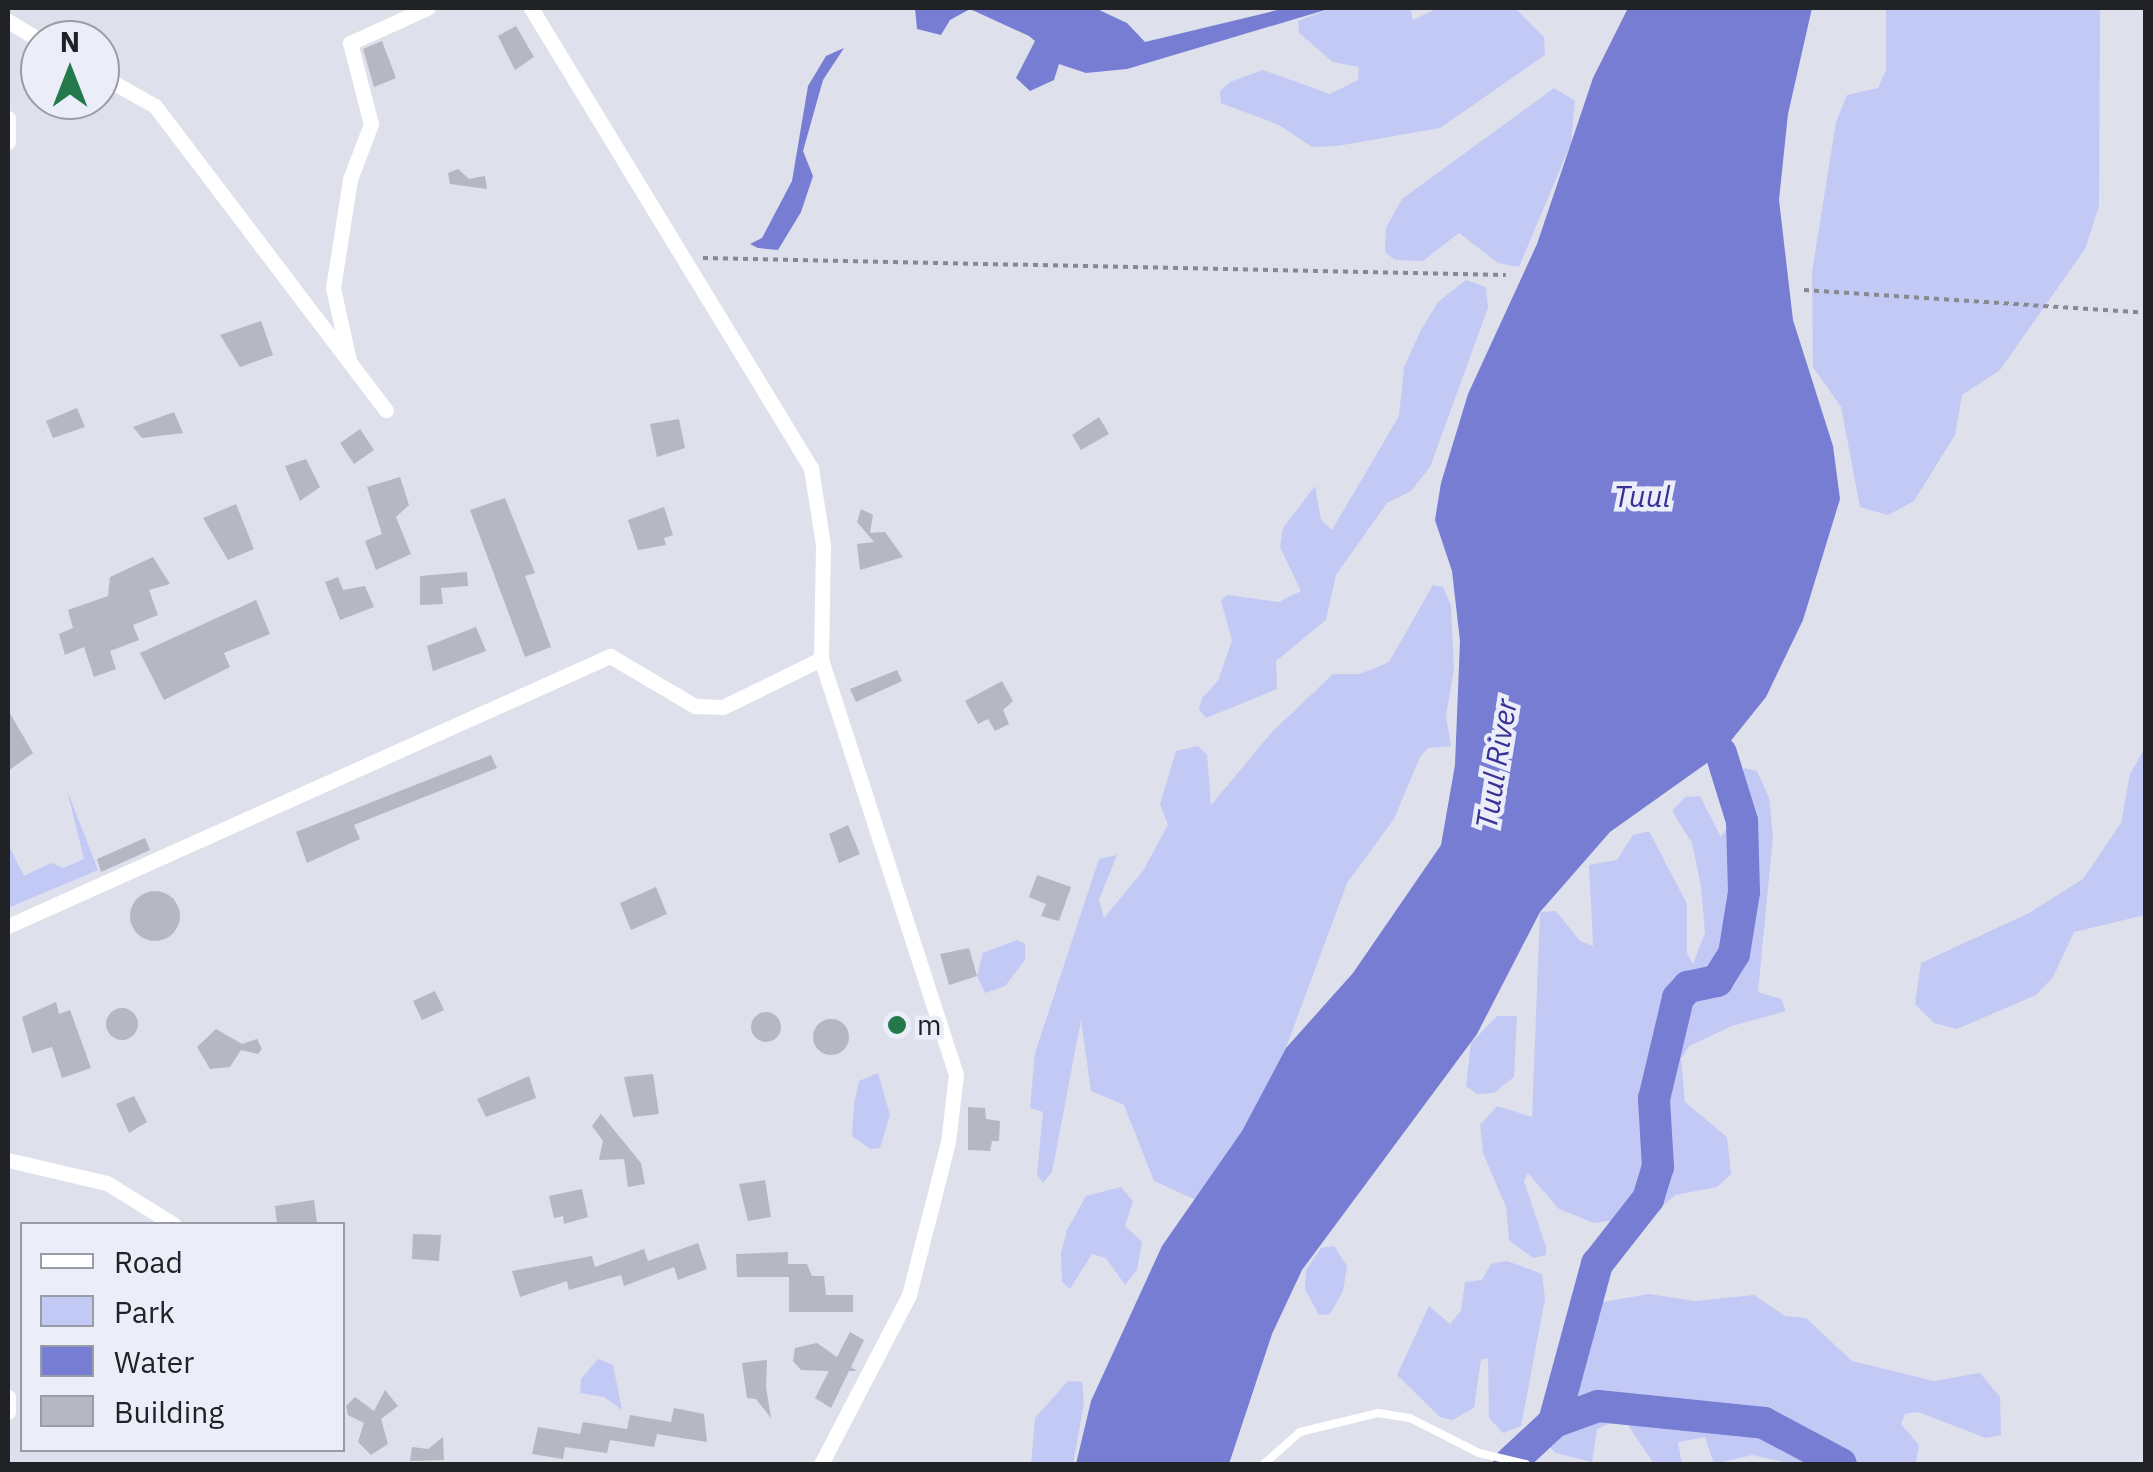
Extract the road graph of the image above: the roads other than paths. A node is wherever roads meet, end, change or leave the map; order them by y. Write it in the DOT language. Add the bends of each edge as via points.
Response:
graph roads {
  1 [pos="427,8"];
  2 [pos="532,8"];
  3 [pos="120,85"];
  4 [pos="8,118"];
  5 [pos="8,142"];
  6 [pos="350,364"];
  7 [pos="386,410"];
  8 [pos="820,659"];
  9 [pos="8,926"];
  10 [pos="8,1160"];
  11 [pos="170,1222"];
  12 [pos="8,1397"];
  13 [pos="8,1412"];
  14 [pos="822,1464"];
  15 [pos="1264,1464"];
  16 [pos="1526,1464"];
  1 -- 6 [label="street" via="350,44 371,124 350,179 332,288"];
  2 -- 8 [label="street" via="810,468 823,545"];
  3 -- 6 [label="street" via="156,106"];
  4 -- 5 [label="street"];
  6 -- 7 [label="street"];
  8 -- 9 [label="street" via="724,708 695,706 610,656"];
  8 -- 14 [label="street" via="956,1074 948,1142 910,1295"];
  10 -- 11 [label="street" via="107,1183"];
  12 -- 13 [label="street"];
  15 -- 16 [label="lane" via="1300,1432 1378,1413 1410,1418 1479,1452"];
}
